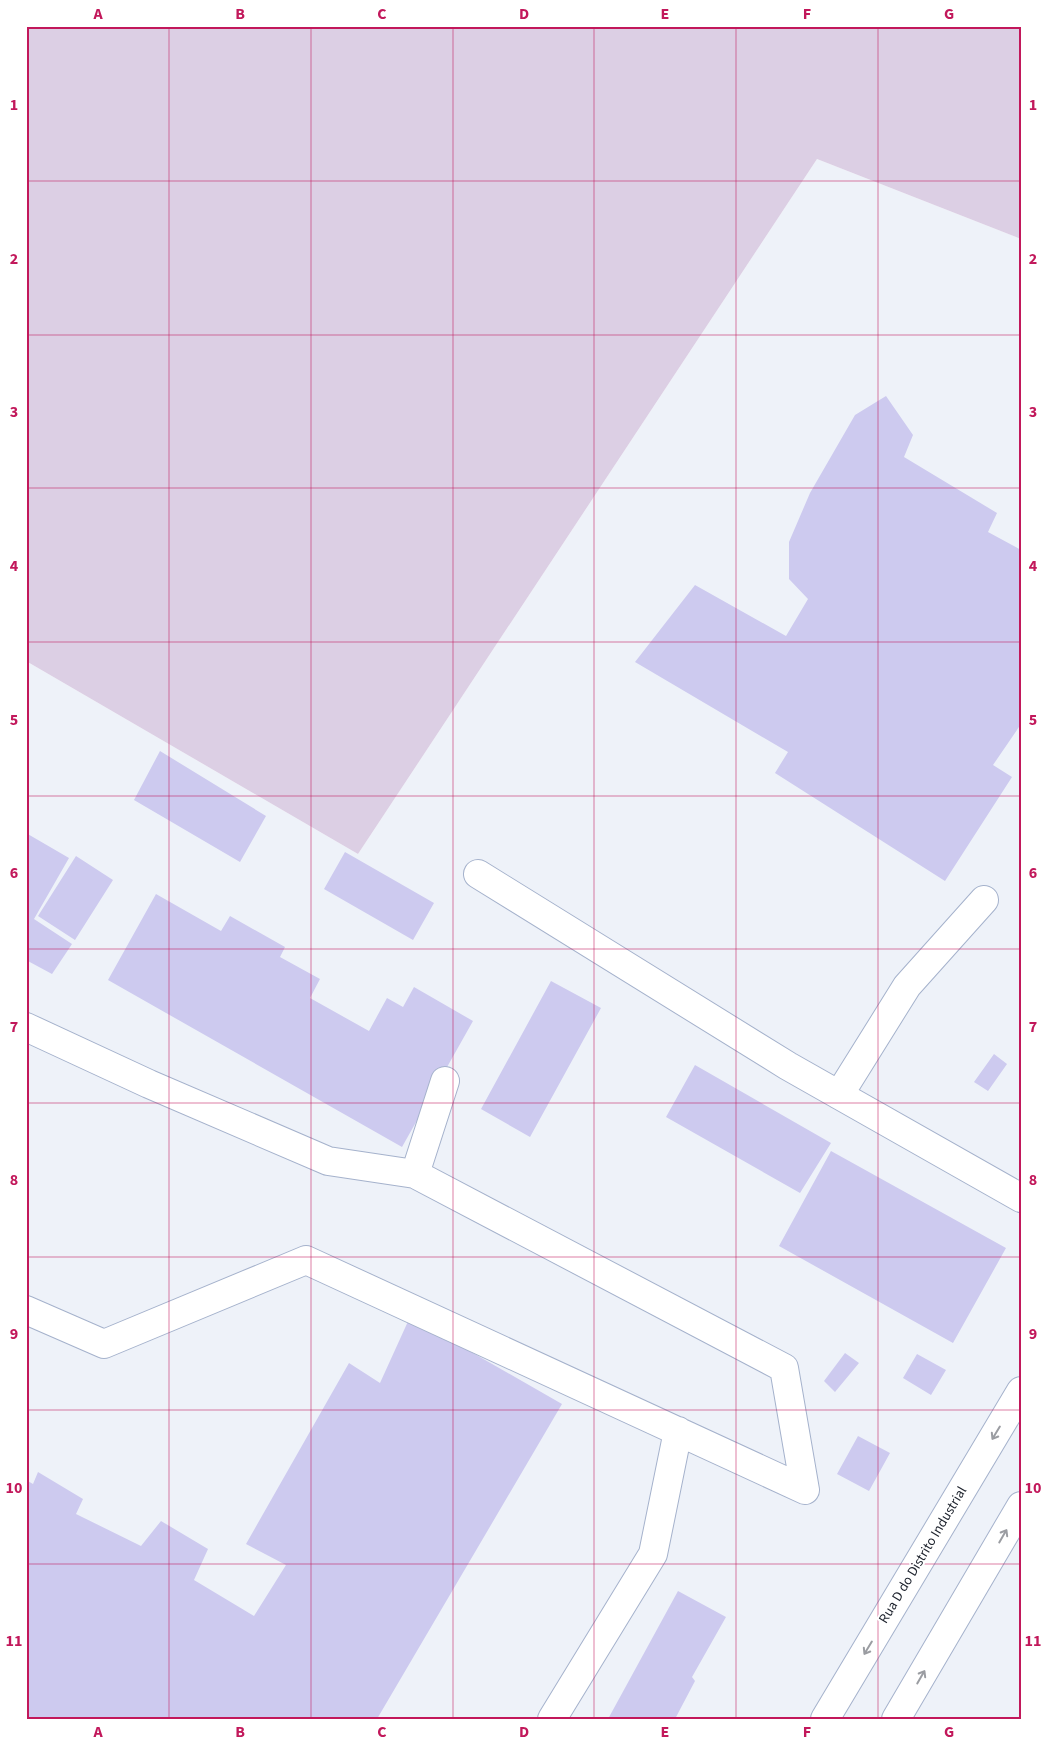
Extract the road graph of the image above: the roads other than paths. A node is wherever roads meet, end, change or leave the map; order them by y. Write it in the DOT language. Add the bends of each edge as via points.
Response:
graph roads {
  1 [pos="478,874"];
  2 [pos="984,900"];
  3 [pos="26,1027"];
  4 [pos="445,1081"];
  5 [pos="839,1095"];
  6 [pos="415,1174"];
  7 [pos="1021,1198"];
  8 [pos="26,1310"];
  9 [pos="1021,1392"];
  10 [pos="678,1431"];
  11 [pos="1021,1506"];
  12 [pos="552,1719"];
  13 [pos="825,1719"];
  14 [pos="896,1719"];
  1 -- 5 [label="street" via="671,996"];
  2 -- 5 [label="street" via="907,986"];
  3 -- 6 [label="street" via="328,1161"];
  4 -- 6 [label="street"];
  5 -- 7 [label="street"];
  6 -- 10 [label="street" via="784,1368 805,1490"];
  8 -- 10 [label="street" via="104,1344 306,1260"];
  9 -- 13 [label="street, Rua D do Distrito Industrial, one-way"];
  10 -- 12 [label="street" via="653,1554"];
  14 -- 11 [label="street, one-way"];
}
